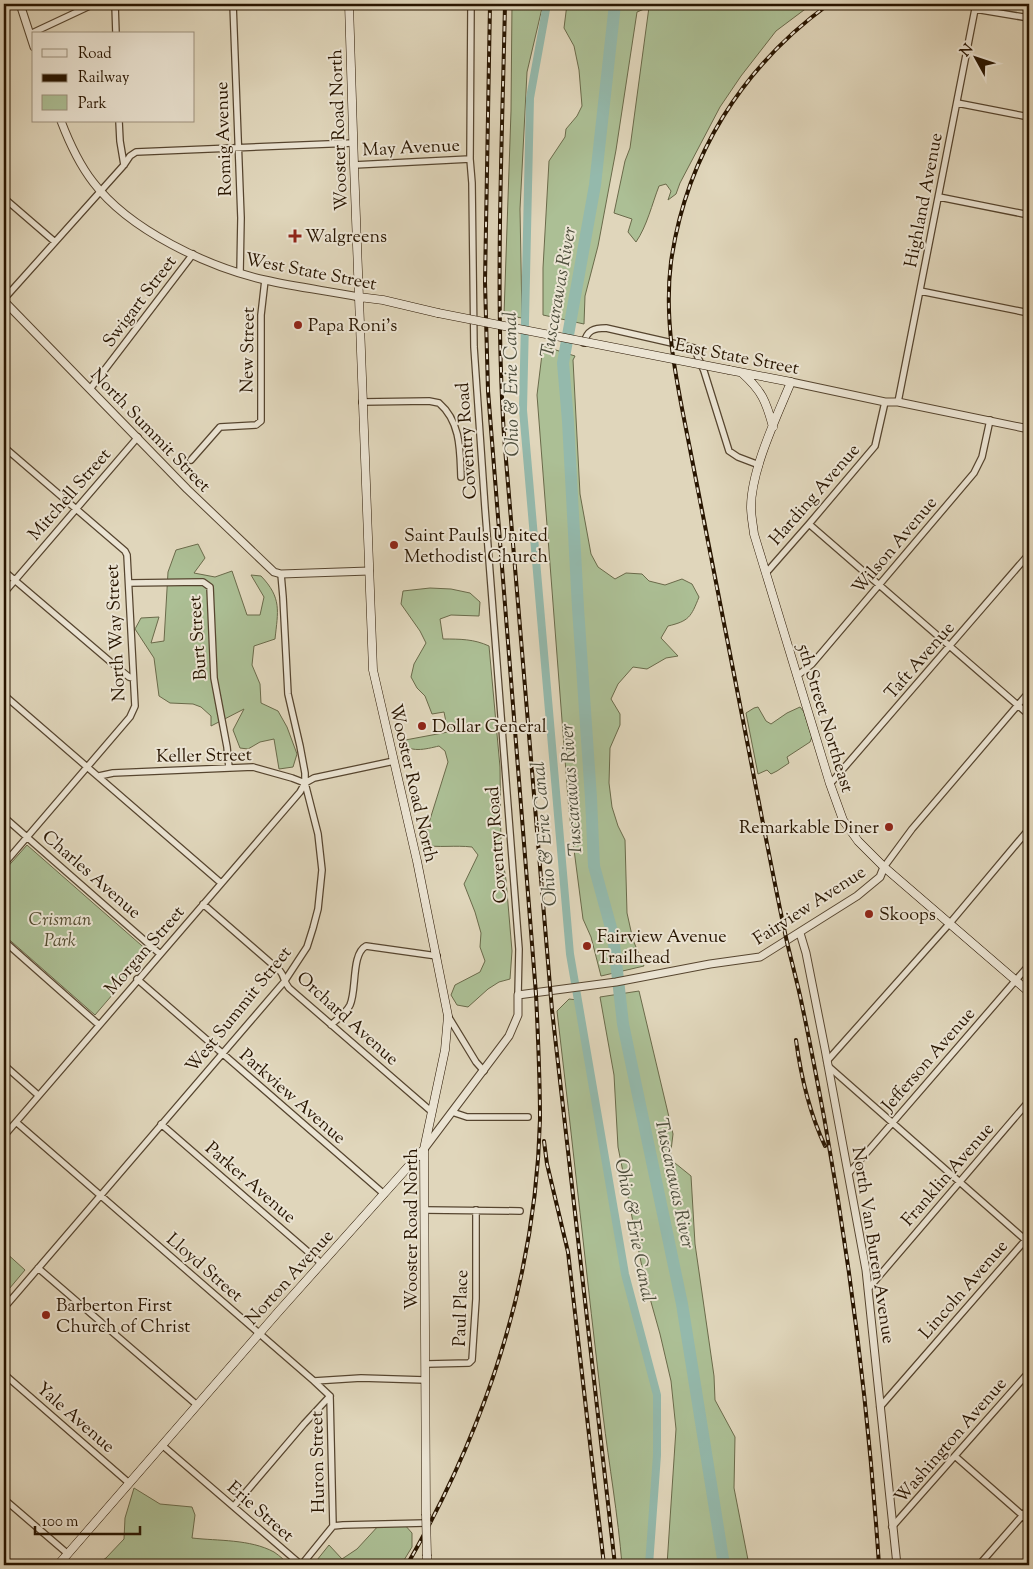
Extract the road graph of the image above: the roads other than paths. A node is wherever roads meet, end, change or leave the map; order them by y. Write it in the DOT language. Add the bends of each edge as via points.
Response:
graph roads {
  1 [pos="20,4"];
  2 [pos="94,4"];
  3 [pos="115,4"];
  4 [pos="233,4"];
  5 [pos="349,4"];
  6 [pos="471,4"];
  7 [pos="976,6"];
  8 [pos="1029,18"];
  9 [pos="34,32"];
  10 [pos="116,32"];
  11 [pos="30,34"];
  12 [pos="32,40"];
  13 [pos="957,103"];
  14 [pos="1029,117"];
  15 [pos="61,122"];
  16 [pos="119,122"];
  17 [pos="353,142"];
  18 [pos="237,148"];
  19 [pos="470,159"];
  20 [pos="124,165"];
  21 [pos="354,165"];
  22 [pos="101,191"];
  23 [pos="939,197"];
  24 [pos="4,198"];
  25 [pos="1029,215"];
  26 [pos="55,242"];
  27 [pos="193,254"];
  28 [pos="240,273"];
  29 [pos="265,280"];
  30 [pos="920,291"];
  31 [pos="359,297"];
  32 [pos="4,300"];
  33 [pos="438,312"];
  34 [pos="1029,313"];
  35 [pos="583,345"];
  36 [pos="740,372"];
  37 [pos="791,382"];
  38 [pos="90,389"];
  39 [pos="362,402"];
  40 [pos="885,402"];
  41 [pos="898,402"];
  42 [pos="990,420"];
  43 [pos="773,427"];
  44 [pos="1029,429"];
  45 [pos="138,437"];
  46 [pos="4,447"];
  47 [pos="190,460"];
  48 [pos="758,465"];
  49 [pos="462,477"];
  50 [pos="76,509"];
  51 [pos="809,524"];
  52 [pos="1029,554"];
  53 [pos="4,571"];
  54 [pos="369,571"];
  55 [pos="766,573"];
  56 [pos="280,574"];
  57 [pos="15,580"];
  58 [pos="129,583"];
  59 [pos="880,585"];
  60 [pos="4,593"];
  61 [pos="950,646"];
  62 [pos="797,676"];
  63 [pos="133,678"];
  64 [pos="1029,692"];
  65 [pos="4,694"];
  66 [pos="1018,705"];
  67 [pos="1029,715"];
  68 [pos="394,761"];
  69 [pos="88,767"];
  70 [pos="230,768"];
  71 [pos="99,776"];
  72 [pos="305,783"];
  73 [pos="830,784"];
  74 [pos="4,817"];
  75 [pos="1029,829"];
  76 [pos="27,838"];
  77 [pos="4,864"];
  78 [pos="884,867"];
  79 [pos="220,883"];
  80 [pos="203,904"];
  81 [pos="950,923"];
  82 [pos="800,933"];
  83 [pos="4,941"];
  84 [pos="160,954"];
  85 [pos="437,956"];
  86 [pos="1029,965"];
  87 [pos="137,980"];
  88 [pos="1016,981"];
  89 [pos="284,982"];
  90 [pos="1029,992"];
  91 [pos="518,995"];
  92 [pos="448,1016"];
  93 [pos="99,1025"];
  94 [pos="331,1025"];
  95 [pos="222,1054"];
  96 [pos="828,1064"];
  97 [pos="4,1065"];
  98 [pos="484,1071"];
  99 [pos="38,1095"];
  100 [pos="1029,1101"];
  101 [pos="432,1112"];
  102 [pos="452,1112"];
  103 [pos="528,1116"];
  104 [pos="16,1122"];
  105 [pos="892,1123"];
  106 [pos="161,1124"];
  107 [pos="4,1136"];
  108 [pos="424,1149"];
  109 [pos="849,1173"];
  110 [pos="960,1181"];
  111 [pos="384,1194"];
  112 [pos="100,1196"];
  113 [pos="425,1210"];
  114 [pos="476,1210"];
  115 [pos="520,1211"];
  116 [pos="1028,1239"];
  117 [pos="321,1263"];
  118 [pos="38,1268"];
  119 [pos="868,1289"];
  120 [pos="4,1308"];
  121 [pos="259,1333"];
  122 [pos="427,1364"];
  123 [pos="1029,1372"];
  124 [pos="4,1374"];
  125 [pos="425,1380"];
  126 [pos="314,1381"];
  127 [pos="330,1396"];
  128 [pos="197,1405"];
  129 [pos="880,1407"];
  130 [pos="162,1445"];
  131 [pos="956,1457"];
  132 [pos="129,1483"];
  133 [pos="4,1499"];
  134 [pos="234,1506"];
  135 [pos="1029,1508"];
  136 [pos="1023,1516"];
  137 [pos="425,1520"];
  138 [pos="1029,1521"];
  139 [pos="333,1526"];
  140 [pos="892,1527"];
  141 [pos="68,1554"];
  142 [pos="58,1565"];
  143 [pos="427,1565"];
  144 [pos="896,1565"];
  145 [pos="979,1565"];
  1 -- 11 [label="street"];
  2 -- 9 [label="street"];
  3 -- 10 [label="street"];
  4 -- 18 [label="street, Romig Avenue"];
  5 -- 17 [label="main road, Wooster Road North"];
  6 -- 19 [label="street, Coventry Road"];
  7 -- 8 [label="street"];
  7 -- 13 [label="street, Highland Avenue"];
  11 -- 12 [label="street"];
  13 -- 14 [label="street"];
  13 -- 23 [label="street, Highland Avenue"];
  15 -- 22 [label="street, West State Street" via="74,151"];
  16 -- 20 [label="street"];
  17 -- 18 [label="street"];
  17 -- 21 [label="main road, Wooster Road North"];
  18 -- 20 [label="street" via="136,152"];
  18 -- 28 [label="street, Romig Avenue"];
  19 -- 21 [label="street, May Avenue"];
  19 -- 91 [label="street, Coventry Road" via="474,347 519,939"];
  20 -- 22 [label="street"];
  21 -- 31 [label="main road, Wooster Road North"];
  22 -- 26 [label="street"];
  22 -- 27 [label="street, West State Street" via="132,219"];
  23 -- 25 [label="street"];
  23 -- 30 [label="street, Highland Avenue"];
  24 -- 26 [label="street"];
  26 -- 32 [label="street"];
  27 -- 28 [label="street, West State Street"];
  27 -- 38 [label="street, Swigart Street"];
  28 -- 29 [label="street, West State Street"];
  29 -- 31 [label="street, West State Street"];
  29 -- 47 [label="street, New Street" via="261,316 261,421 256,425 220,427"];
  30 -- 34 [label="street"];
  30 -- 41 [label="street, Highland Avenue"];
  31 -- 33 [label="main road, West State Street"];
  31 -- 39 [label="main road, Wooster Road North"];
  32 -- 38 [label="street, North Summit Street"];
  33 -- 36 [label="main road, East State Street, bridge"];
  35 -- 48 [label="street" via="594,328 606,328 694,348 729,451"];
  36 -- 37 [label="main road, East State Street"];
  36 -- 43 [label="main road" via="760,391"];
  37 -- 40 [label="street, East State Street"];
  37 -- 43 [label="main road, 5th Street Northeast"];
  38 -- 45 [label="street, North Summit Street"];
  39 -- 49 [label="street" via="439,403 452,419 458,434"];
  39 -- 54 [label="main road, Wooster Road North"];
  40 -- 41 [label="street, East State Street"];
  40 -- 51 [label="street, Harding Avenue" via="875,446"];
  41 -- 42 [label="street, East State Street"];
  42 -- 44 [label="street, East State Street"];
  42 -- 59 [label="street, Wilson Avenue" via="982,457 974,473"];
  43 -- 48 [label="main road, 5th Street Northeast"];
  45 -- 50 [label="street, Mitchell Street"];
  45 -- 56 [label="street, North Summit Street" via="217,519 268,567"];
  46 -- 50 [label="street, North Way Street"];
  48 -- 55 [label="main road, 5th Street Northeast" via="751,512"];
  50 -- 57 [label="street, Mitchell Street"];
  50 -- 58 [label="street, North Way Street" via="125,551"];
  51 -- 55 [label="street, Harding Avenue"];
  51 -- 59 [label="street"];
  52 -- 61 [label="street, Taft Avenue"];
  53 -- 57 [label="street"];
  54 -- 56 [label="street"];
  54 -- 68 [label="main road, Wooster Road North" via="373,670"];
  55 -- 62 [label="main road, 5th Street Northeast"];
  56 -- 72 [label="street, West Summit Street" via="286,682"];
  57 -- 60 [label="street, Mitchell Street"];
  57 -- 63 [label="street"];
  58 -- 63 [label="street, North Way Street"];
  58 -- 70 [label="street, Burt Street" via="203,582 210,587 214,678"];
  59 -- 61 [label="street"];
  59 -- 62 [label="street, Wilson Avenue" via="812,664"];
  61 -- 66 [label="street"];
  61 -- 73 [label="street, Taft Avenue"];
  62 -- 73 [label="main road, 5th Street Northeast"];
  63 -- 69 [label="street, North Way Street" via="134,711"];
  64 -- 66 [label="street, Fairview Avenue"];
  65 -- 69 [label="street"];
  66 -- 67 [label="street"];
  66 -- 78 [label="street, Fairview Avenue" via="912,829"];
  68 -- 72 [label="street" via="314,778"];
  68 -- 85 [label="main road, Wooster Road North"];
  69 -- 71 [label="street"];
  69 -- 76 [label="street, North Way Street"];
  70 -- 71 [label="street, Keller Street" via="113,772"];
  70 -- 72 [label="street, Keller Street" via="253,767"];
  71 -- 79 [label="street"];
  72 -- 79 [label="street, Morgan Street"];
  72 -- 89 [label="street, West Summit Street" via="320,846 322,870 318,909 307,947"];
  73 -- 78 [label="main road, 5th Street Northeast" via="850,832"];
  74 -- 76 [label="street, Charles Avenue"];
  75 -- 81 [label="street"];
  76 -- 77 [label="street, North Way Street"];
  76 -- 84 [label="street, Charles Avenue"];
  78 -- 81 [label="main road, 5th Street Northeast"];
  78 -- 82 [label="street, Fairview Avenue" via="880,877 865,890"];
  79 -- 80 [label="street, Morgan Street"];
  80 -- 84 [label="street, Morgan Street"];
  80 -- 89 [label="street, Orchard Avenue" via="280,971"];
  81 -- 88 [label="main road, 5th Street Northeast"];
  81 -- 96 [label="street"];
  82 -- 91 [label="street, Fairview Avenue" via="760,957"];
  82 -- 96 [label="street, North Van Buren Avenue"];
  83 -- 93 [label="street"];
  84 -- 87 [label="street, Morgan Street"];
  85 -- 92 [label="main road, Wooster Road North"];
  85 -- 94 [label="street" via="364,947 358,956 350,1005"];
  86 -- 88 [label="street, Jefferson Avenue"];
  87 -- 93 [label="street, Morgan Street"];
  87 -- 95 [label="street, Parkview Avenue"];
  88 -- 90 [label="main road, 5th Street Northeast"];
  88 -- 105 [label="street, Jefferson Avenue"];
  89 -- 94 [label="street, Orchard Avenue"];
  89 -- 95 [label="street, West Summit Street"];
  91 -- 98 [label="street, Norton Avenue" via="515,1025"];
  92 -- 98 [label="street"];
  92 -- 101 [label="main road, Wooster Road North" via="445,1050"];
  93 -- 99 [label="street, Morgan Street"];
  94 -- 101 [label="street, Orchard Avenue"];
  95 -- 106 [label="street, West Summit Street"];
  95 -- 111 [label="street, Parkview Avenue"];
  96 -- 105 [label="street"];
  96 -- 109 [label="street, North Van Buren Avenue"];
  97 -- 99 [label="street"];
  98 -- 102 [label="street, Norton Avenue"];
  99 -- 104 [label="street, Morgan Street"];
  100 -- 110 [label="street, Franklin Avenue"];
  101 -- 108 [label="main road, Wooster Road North"];
  102 -- 103 [label="street" via="467,1117"];
  102 -- 108 [label="street, Norton Avenue"];
  104 -- 107 [label="street, Morgan Street"];
  104 -- 112 [label="street, Lloyd Street"];
  105 -- 109 [label="street, Jefferson Avenue"];
  105 -- 110 [label="street"];
  106 -- 112 [label="street, West Summit Street"];
  106 -- 117 [label="street, Parker Avenue"];
  108 -- 111 [label="main road, Norton Avenue"];
  108 -- 113 [label="main road, Wooster Road North"];
  109 -- 119 [label="street, North Van Buren Avenue"];
  110 -- 116 [label="street"];
  110 -- 119 [label="street, Franklin Avenue"];
  111 -- 117 [label="main road, Norton Avenue"];
  112 -- 118 [label="street, West Summit Street"];
  112 -- 121 [label="street, Lloyd Street"];
  113 -- 114 [label="street"];
  113 -- 122 [label="main road, Wooster Road North"];
  114 -- 115 [label="street"];
  114 -- 122 [label="street, Paul Place" via="472,1360 469,1363"];
  116 -- 129 [label="street, Lincoln Avenue"];
  117 -- 121 [label="main road, Norton Avenue"];
  118 -- 120 [label="street, West Summit Street"];
  118 -- 128 [label="street"];
  119 -- 129 [label="street, North Van Buren Avenue"];
  121 -- 126 [label="street, Lloyd Street"];
  121 -- 128 [label="main road, Norton Avenue"];
  122 -- 125 [label="main road, Wooster Road North"];
  123 -- 131 [label="street, Washington Avenue"];
  124 -- 132 [label="street, Yale Avenue"];
  125 -- 126 [label="street" via="361,1378"];
  125 -- 137 [label="main road, Wooster Road North"];
  126 -- 127 [label="street, Lloyd Street"];
  127 -- 134 [label="street"];
  127 -- 139 [label="street, Huron Street"];
  128 -- 130 [label="main road, Norton Avenue"];
  129 -- 140 [label="street, North Van Buren Avenue"];
  130 -- 132 [label="main road, Norton Avenue"];
  130 -- 134 [label="street, Erie Street"];
  131 -- 136 [label="street"];
  131 -- 140 [label="street, Washington Avenue"];
  132 -- 141 [label="main road, Norton Avenue"];
  133 -- 141 [label="street"];
  134 -- 139 [label="street, Erie Street" via="299,1563 303,1563"];
  135 -- 136 [label="street"];
  136 -- 138 [label="street"];
  136 -- 145 [label="street"];
  137 -- 139 [label="street"];
  137 -- 143 [label="main road, Wooster Road North, bridge"];
  140 -- 144 [label="street, North Van Buren Avenue"];
  141 -- 142 [label="main road, Norton Avenue"];
}
